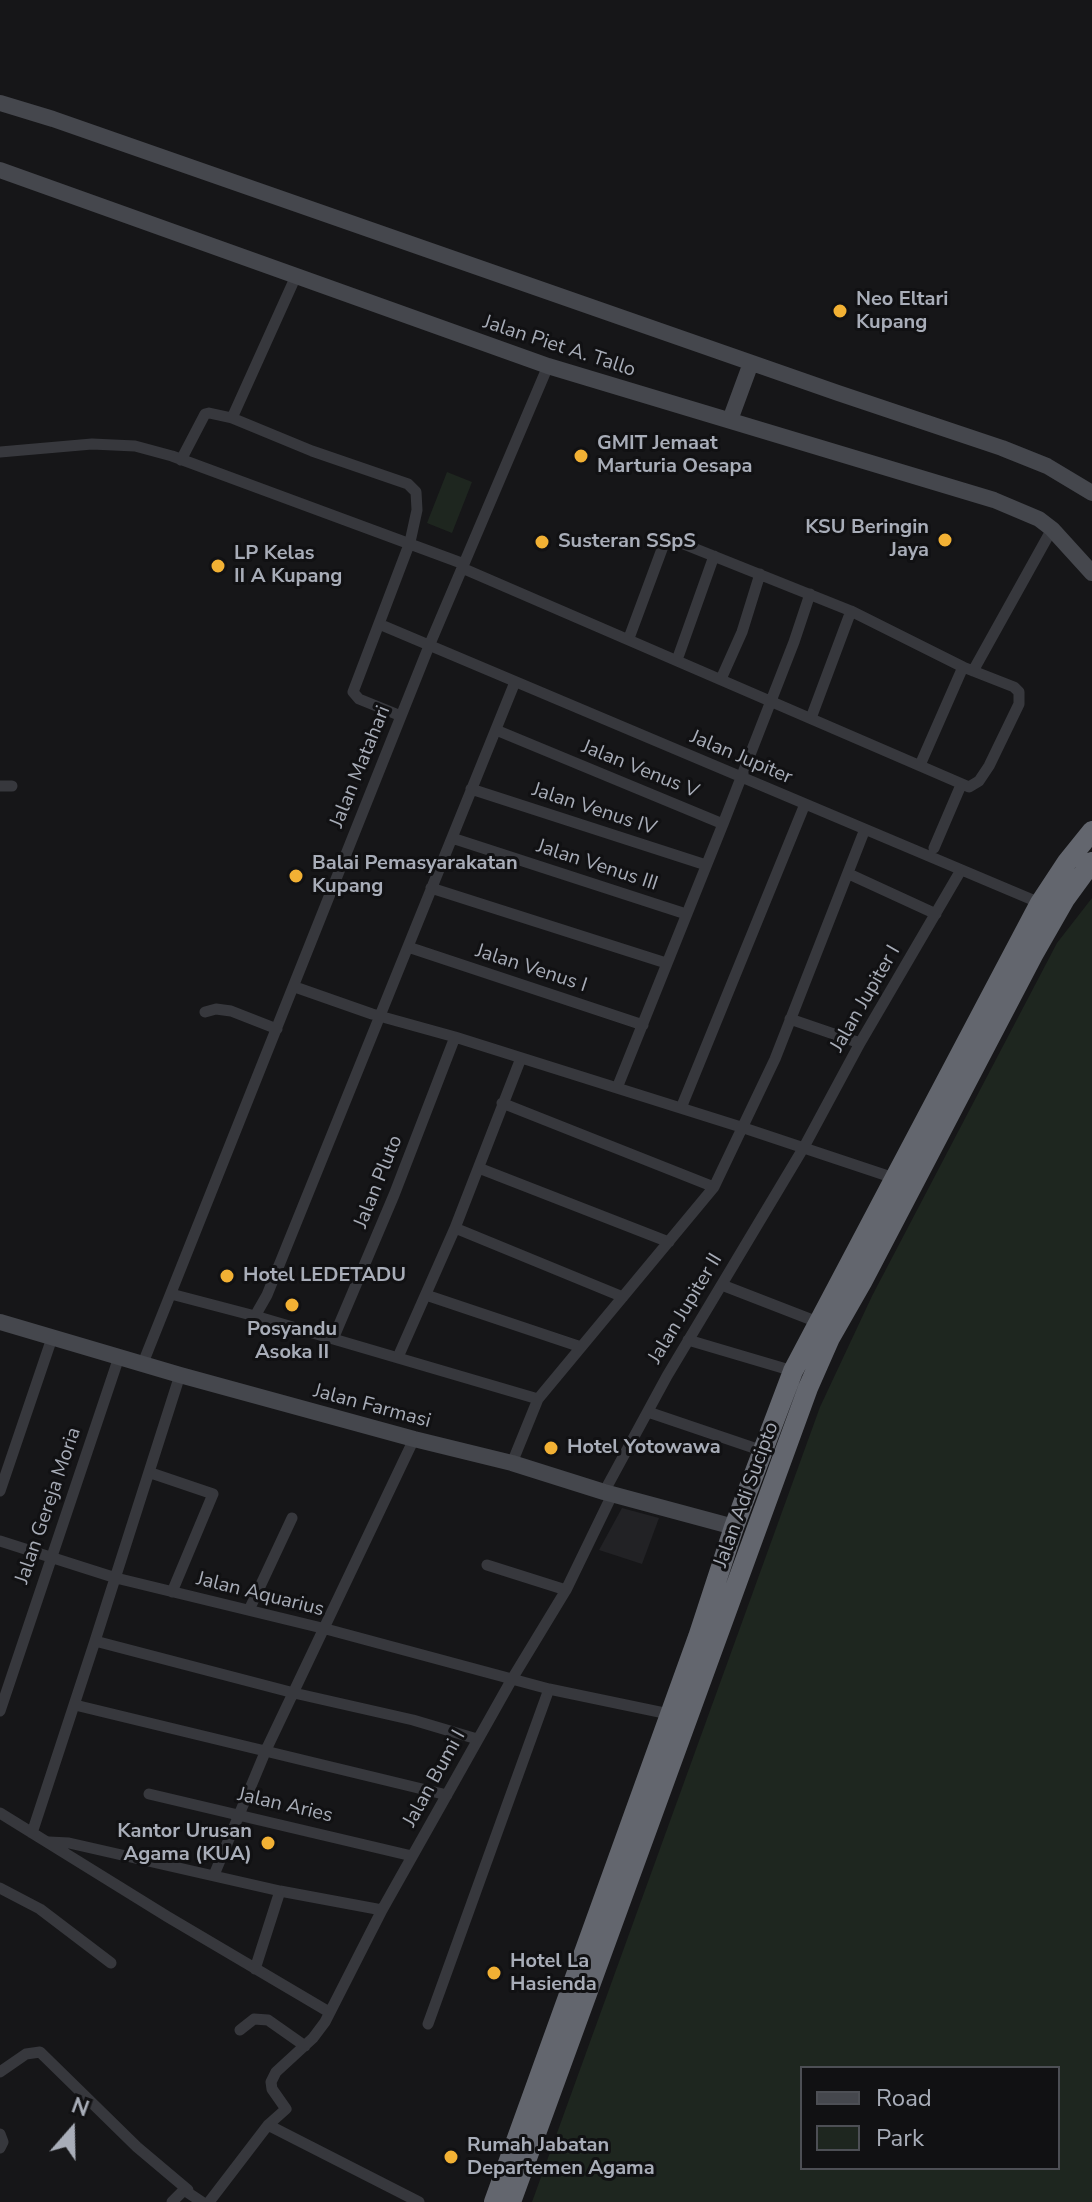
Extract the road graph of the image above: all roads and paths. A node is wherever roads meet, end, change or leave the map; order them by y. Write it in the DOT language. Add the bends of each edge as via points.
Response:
graph roads {
  1 [pos="0,103"];
  2 [pos="0,170"];
  3 [pos="296,276"];
  4 [pos="751,363"];
  5 [pos="548,366"];
  6 [pos="232,418"];
  7 [pos="730,420"];
  8 [pos="0,452"];
  9 [pos="181,460"];
  10 [pos="1092,493"];
  11 [pos="1052,529"];
  12 [pos="410,542"];
  13 [pos="714,556"];
  14 [pos="463,566"];
  15 [pos="1092,573"];
  16 [pos="760,574"];
  17 [pos="810,594"];
  18 [pos="851,611"];
  19 [pos="379,624"];
  20 [pos="629,638"];
  21 [pos="429,646"];
  22 [pos="677,660"];
  23 [pos="968,669"];
  24 [pos="721,679"];
  25 [pos="515,682"];
  26 [pos="770,701"];
  27 [pos="401,716"];
  28 [pos="811,718"];
  29 [pos="496,730"];
  30 [pos="920,765"];
  31 [pos="741,777"];
  32 [pos="961,785"];
  33 [pos="471,789"];
  34 [pos="805,804"];
  35 [pos="723,824"];
  36 [pos="865,829"];
  37 [pos="1092,831"];
  38 [pos="452,838"];
  39 [pos="934,848"];
  40 [pos="1092,862"];
  41 [pos="706,865"];
  42 [pos="961,870"];
  43 [pos="849,874"];
  44 [pos="431,888"];
  45 [pos="1040,903"];
  46 [pos="686,914"];
  47 [pos="936,914"];
  48 [pos="408,947"];
  49 [pos="666,963"];
  50 [pos="295,987"];
  51 [pos="205,1012"];
  52 [pos="379,1015"];
  53 [pos="790,1019"];
  54 [pos="643,1025"];
  55 [pos="277,1029"];
  56 [pos="455,1037"];
  57 [pos="860,1043"];
  58 [pos="521,1058"];
  59 [pos="617,1088"];
  60 [pos="502,1103"];
  61 [pos="681,1108"];
  62 [pos="744,1128"];
  63 [pos="804,1147"];
  64 [pos="479,1168"];
  65 [pos="894,1178"];
  66 [pos="714,1187"];
  67 [pos="455,1228"];
  68 [pos="876,1231"];
  69 [pos="669,1242"];
  70 [pos="722,1285"];
  71 [pos="171,1294"];
  72 [pos="426,1295"];
  73 [pos="623,1297"];
  74 [pos="255,1316"];
  75 [pos="0,1322"];
  76 [pos="820,1323"];
  77 [pos="52,1338"];
  78 [pos="333,1339"];
  79 [pos="688,1340"];
  80 [pos="581,1347"];
  81 [pos="119,1357"];
  82 [pos="398,1357"];
  83 [pos="143,1363"];
  84 [pos="793,1371"];
  85 [pos="180,1375"];
  86 [pos="538,1399"];
  87 [pos="648,1412"];
  88 [pos="414,1439"];
  89 [pos="763,1451"];
  90 [pos="512,1463"];
  91 [pos="151,1473"];
  92 [pos="0,1491"];
  93 [pos="608,1492"];
  94 [pos="292,1518"];
  95 [pos="734,1527"];
  96 [pos="0,1541"];
  97 [pos="50,1558"];
  98 [pos="487,1565"];
  99 [pos="116,1578"];
  100 [pos="566,1590"];
  101 [pos="172,1592"];
  102 [pos="249,1610"];
  103 [pos="326,1629"];
  104 [pos="95,1641"];
  105 [pos="512,1679"];
  106 [pos="549,1689"];
  107 [pos="294,1693"];
  108 [pos="75,1705"];
  109 [pos="0,1711"];
  110 [pos="669,1714"];
  111 [pos="477,1739"];
  112 [pos="266,1750"];
  113 [pos="149,1794"];
  114 [pos="447,1795"];
  115 [pos="0,1813"];
  116 [pos="239,1814"];
  117 [pos="32,1833"];
  118 [pos="48,1842"];
  119 [pos="412,1856"];
  120 [pos="214,1875"];
  121 [pos="0,1888"];
  122 [pos="280,1891"];
  123 [pos="382,1910"];
  124 [pos="590,1958"];
  125 [pos="111,1963"];
  126 [pos="255,1969"];
  127 [pos="329,2012"];
  128 [pos="428,2024"];
  129 [pos="240,2030"];
  130 [pos="305,2046"];
  131 [pos="0,2072"];
  132 [pos="268,2125"];
  133 [pos="0,2134"];
  134 [pos="0,2148"];
  135 [pos="188,2190"];
  136 [pos="402,2199"];
  137 [pos="173,2201"];
  138 [pos="202,2202"];
  139 [pos="209,2202"];
  140 [pos="419,2202"];
  141 [pos="494,2202"];
  142 [pos="511,2202"];
  1 -- 4 [label="main road"];
  2 -- 3 [label="main road, Jalan Piet A. Tallo"];
  3 -- 5 [label="main road, Jalan Piet A. Tallo"];
  3 -- 6 [label="street"];
  4 -- 7 [label="main road"];
  4 -- 10 [label="main road" via="1002,448 1047,466"];
  5 -- 7 [label="main road, Jalan Piet A. Tallo"];
  5 -- 14 [label="street, Jalan Matahari"];
  6 -- 9 [label="street" via="205,414"];
  6 -- 12 [label="street" via="408,484 418,497"];
  7 -- 11 [label="main road, Jalan Piet A. Tallo" via="994,500"];
  8 -- 9 [label="street" via="123,443"];
  9 -- 12 [label="street"];
  11 -- 15 [label="main road, Jalan Piet A. Tallo"];
  11 -- 23 [label="street"];
  12 -- 14 [label="street"];
  12 -- 19 [label="street"];
  13 -- 16 [label="street"];
  13 -- 20 [label="street" via="665,541"];
  13 -- 22 [label="street"];
  14 -- 20 [label="street"];
  14 -- 21 [label="street, Jalan Matahari"];
  16 -- 17 [label="street"];
  16 -- 24 [label="street"];
  17 -- 18 [label="street"];
  17 -- 26 [label="street"];
  18 -- 23 [label="street"];
  18 -- 28 [label="street"];
  19 -- 21 [label="street, Jalan Jupiter"];
  19 -- 27 [label="street" via="353,695"];
  20 -- 22 [label="street"];
  21 -- 25 [label="street, Jalan Jupiter"];
  21 -- 27 [label="street, Jalan Matahari"];
  22 -- 24 [label="street"];
  23 -- 30 [label="street"];
  23 -- 32 [label="street" via="1014,687 1021,696 979,781"];
  24 -- 26 [label="street"];
  25 -- 29 [label="street"];
  25 -- 31 [label="street, Jalan Jupiter"];
  26 -- 28 [label="street"];
  26 -- 31 [label="street"];
  27 -- 50 [label="street, Jalan Matahari"];
  28 -- 30 [label="street"];
  29 -- 33 [label="street"];
  29 -- 35 [label="street, Jalan Venus V"];
  30 -- 32 [label="street"];
  31 -- 34 [label="street, Jalan Jupiter"];
  31 -- 35 [label="street"];
  32 -- 39 [label="street"];
  33 -- 38 [label="street"];
  33 -- 41 [label="street, Jalan Venus IV"];
  34 -- 36 [label="street, Jalan Jupiter"];
  34 -- 61 [label="street"];
  35 -- 41 [label="street"];
  36 -- 42 [label="street, Jalan Jupiter"];
  36 -- 43 [label="street"];
  37 -- 45 [label="highway, Jalan Adi Sucipto"];
  38 -- 44 [label="street"];
  38 -- 46 [label="street, Jalan Venus III"];
  40 -- 68 [label="highway, Jalan Adi Sucipto" via="1046,930"];
  41 -- 46 [label="street"];
  42 -- 45 [label="street, Jalan Jupiter"];
  42 -- 47 [label="street, Jalan Jupiter I"];
  43 -- 47 [label="street"];
  43 -- 53 [label="street"];
  44 -- 48 [label="street"];
  44 -- 49 [label="street"];
  45 -- 65 [label="highway, Jalan Adi Sucipto"];
  46 -- 49 [label="street"];
  47 -- 57 [label="street, Jalan Jupiter I"];
  48 -- 52 [label="street"];
  48 -- 54 [label="street, Jalan Venus I"];
  49 -- 54 [label="street"];
  50 -- 52 [label="street"];
  50 -- 55 [label="street, Jalan Matahari"];
  51 -- 55 [label="street" via="231,1011"];
  52 -- 56 [label="street"];
  52 -- 74 [label="street"];
  53 -- 57 [label="street"];
  53 -- 62 [label="street"];
  54 -- 59 [label="street"];
  55 -- 71 [label="street, Jalan Matahari"];
  56 -- 58 [label="street"];
  56 -- 78 [label="street, Jalan Pluto"];
  57 -- 63 [label="street, Jalan Jupiter I"];
  58 -- 59 [label="street"];
  58 -- 60 [label="street"];
  59 -- 61 [label="street"];
  60 -- 64 [label="street"];
  60 -- 66 [label="street"];
  61 -- 62 [label="street"];
  62 -- 63 [label="street"];
  62 -- 66 [label="street"];
  63 -- 65 [label="street"];
  63 -- 70 [label="street, Jalan Jupiter II"];
  64 -- 67 [label="street"];
  64 -- 69 [label="street"];
  65 -- 68 [label="highway, Jalan Adi Sucipto"];
  66 -- 69 [label="street"];
  67 -- 72 [label="street"];
  67 -- 73 [label="street"];
  68 -- 76 [label="highway, Jalan Adi Sucipto"];
  68 -- 124 [label="highway, Jalan Adi Sucipto" via="808,1388"];
  69 -- 73 [label="street"];
  70 -- 76 [label="street"];
  70 -- 79 [label="street, Jalan Jupiter II"];
  71 -- 74 [label="street"];
  71 -- 83 [label="street, Jalan Matahari"];
  72 -- 80 [label="street"];
  72 -- 82 [label="street"];
  73 -- 80 [label="street"];
  74 -- 78 [label="street"];
  75 -- 77 [label="main road, Jalan Farmasi"];
  76 -- 84 [label="highway, Jalan Adi Sucipto"];
  77 -- 81 [label="main road, Jalan Farmasi"];
  77 -- 92 [label="street"];
  78 -- 82 [label="street"];
  79 -- 84 [label="street"];
  79 -- 87 [label="street, Jalan Jupiter II"];
  80 -- 86 [label="street"];
  81 -- 83 [label="main road, Jalan Farmasi"];
  81 -- 97 [label="street, Jalan Gereja Moria"];
  82 -- 86 [label="street"];
  83 -- 85 [label="main road, Jalan Farmasi"];
  84 -- 89 [label="highway, Jalan Adi Sucipto"];
  85 -- 88 [label="main road, Jalan Farmasi"];
  85 -- 91 [label="street"];
  86 -- 90 [label="street"];
  87 -- 89 [label="street"];
  87 -- 93 [label="street, Jalan Jupiter II"];
  88 -- 90 [label="main road, Jalan Farmasi"];
  88 -- 103 [label="street"];
  89 -- 95 [label="highway, Jalan Adi Sucipto"];
  90 -- 93 [label="main road, Jalan Farmasi"];
  91 -- 99 [label="street"];
  91 -- 101 [label="street" via="213,1494"];
  93 -- 95 [label="main road, Jalan Farmasi"];
  93 -- 100 [label="street, Jalan Bumi I"];
  94 -- 102 [label="street"];
  95 -- 110 [label="highway, Jalan Adi Sucipto"];
  96 -- 97 [label="street, Jalan Aquarius"];
  97 -- 99 [label="street, Jalan Aquarius"];
  97 -- 109 [label="street, Jalan Gereja Moria"];
  98 -- 100 [label="street"];
  99 -- 101 [label="street, Jalan Aquarius"];
  99 -- 104 [label="street"];
  100 -- 105 [label="street, Jalan Bumi I"];
  101 -- 102 [label="street, Jalan Aquarius"];
  102 -- 103 [label="street, Jalan Aquarius"];
  103 -- 105 [label="street, Jalan Aquarius"];
  103 -- 107 [label="street"];
  104 -- 107 [label="street"];
  104 -- 108 [label="street"];
  105 -- 106 [label="street, Jalan Aquarius"];
  105 -- 111 [label="street, Jalan Bumi I"];
  106 -- 110 [label="street, Jalan Aquarius"];
  106 -- 128 [label="street"];
  107 -- 111 [label="street"];
  107 -- 112 [label="street"];
  108 -- 112 [label="street"];
  108 -- 117 [label="street"];
  110 -- 124 [label="highway, Jalan Adi Sucipto"];
  111 -- 114 [label="street, Jalan Bumi I"];
  112 -- 114 [label="street"];
  112 -- 116 [label="street"];
  113 -- 116 [label="street, Jalan Aries"];
  114 -- 119 [label="street, Jalan Bumi I"];
  115 -- 117 [label="street"];
  116 -- 119 [label="street, Jalan Aries"];
  116 -- 120 [label="street"];
  117 -- 118 [label="street"];
  118 -- 120 [label="street"];
  118 -- 126 [label="street"];
  119 -- 123 [label="street, Jalan Bumi I"];
  120 -- 122 [label="street"];
  121 -- 125 [label="street" via="40,1909"];
  122 -- 123 [label="street"];
  122 -- 126 [label="street"];
  123 -- 127 [label="street, Jalan Bumi I"];
  124 -- 141 [label="highway, Jalan Adi Sucipto"];
  124 -- 142 [label="highway, Jalan Adi Sucipto"];
  126 -- 127 [label="street"];
  127 -- 130 [label="street, Jalan Bumi I"];
  129 -- 130 [label="street" via="261,2018"];
  130 -- 132 [label="street, Jalan Bumi I" via="276,2072 270,2085 286,2109"];
  131 -- 135 [label="street" via="32,2051 40,2052"];
  132 -- 136 [label="street"];
  132 -- 139 [label="street"];
  133 -- 134 [label="street"];
  135 -- 137 [label="street"];
  135 -- 138 [label="street"];
  136 -- 140 [label="street"];
}
